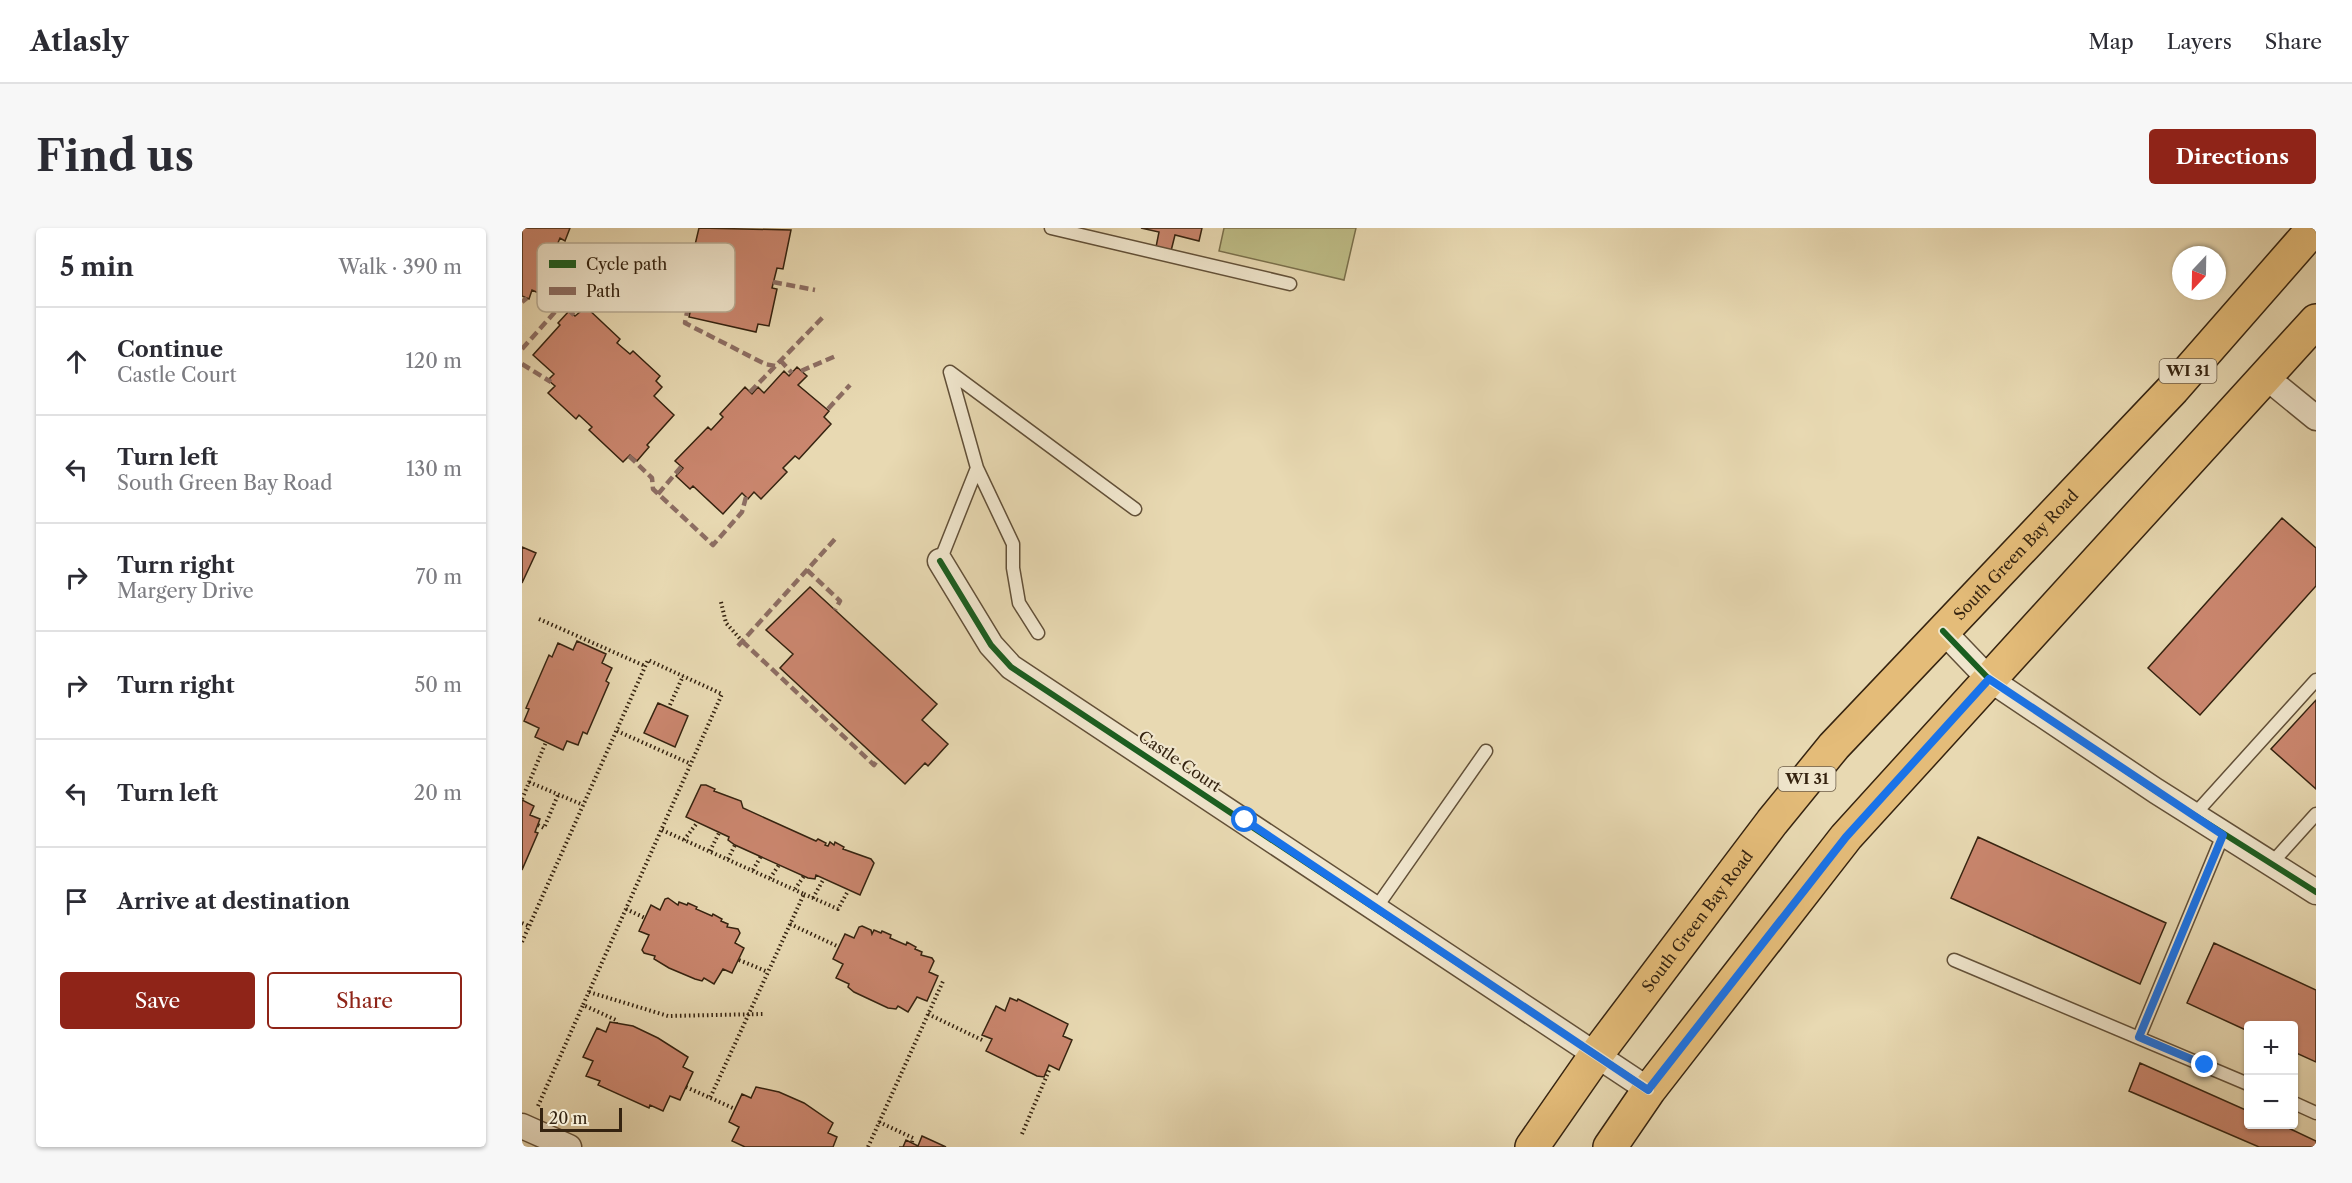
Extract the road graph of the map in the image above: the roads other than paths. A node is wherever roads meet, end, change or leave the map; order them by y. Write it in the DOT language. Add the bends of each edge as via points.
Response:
graph roads {
  1 [pos="1051,228"];
  2 [pos="2314,228"];
  3 [pos="1290,284"];
  4 [pos="2316,321"];
  5 [pos="2267,378"];
  6 [pos="2316,418"];
  7 [pos="977,468"];
  8 [pos="1135,510"];
  9 [pos="940,561"];
  10 [pos="1943,631"];
  11 [pos="1038,633"];
  12 [pos="1989,679"];
  13 [pos="2316,680"];
  14 [pos="1486,751"];
  15 [pos="2316,814"];
  16 [pos="2193,815"];
  17 [pos="2223,835"];
  18 [pos="2270,865"];
  19 [pos="2316,891"];
  20 [pos="1376,908"];
  21 [pos="1954,960"];
  22 [pos="2139,1037"];
  23 [pos="1596,1055"];
  24 [pos="2244,1082"];
  25 [pos="1648,1090"];
  26 [pos="2298,1105"];
  27 [pos="2316,1113"];
  28 [pos="525,1127"];
  29 [pos="569,1147"];
  30 [pos="1532,1147"];
  31 [pos="1610,1147"];
  1 -- 3 [label="lane"];
  2 -- 10 [label="main road, South Green Bay Road / WI 31" via="2173,389"];
  4 -- 5 [label="main road"];
  5 -- 6 [label="street"];
  5 -- 12 [label="main road"];
  7 -- 8 [label="lane" via="950,372"];
  7 -- 9 [label="lane"];
  7 -- 11 [label="lane" via="1011,537 1019,603"];
  9 -- 20 [label="street, Castle Court" via="991,645 1011,667"];
  10 -- 12 [label="street"];
  10 -- 23 [label="main road, South Green Bay Road / WI 31" via="1820,762"];
  12 -- 16 [label="street"];
  12 -- 25 [label="main road" via="1846,837"];
  13 -- 16 [label="lane"];
  14 -- 20 [label="lane"];
  15 -- 18 [label="lane"];
  16 -- 17 [label="street"];
  17 -- 18 [label="street"];
  17 -- 22 [label="lane"];
  18 -- 19 [label="street"];
  20 -- 23 [label="street, Castle Court"];
  21 -- 22 [label="lane"];
  22 -- 24 [label="lane"];
  23 -- 25 [label="street, Castle Court"];
  23 -- 30 [label="main road, South Green Bay Road / WI 31"];
  25 -- 31 [label="main road"];
  26 -- 27 [label="lane"];
  28 -- 29 [label="street"];
}
